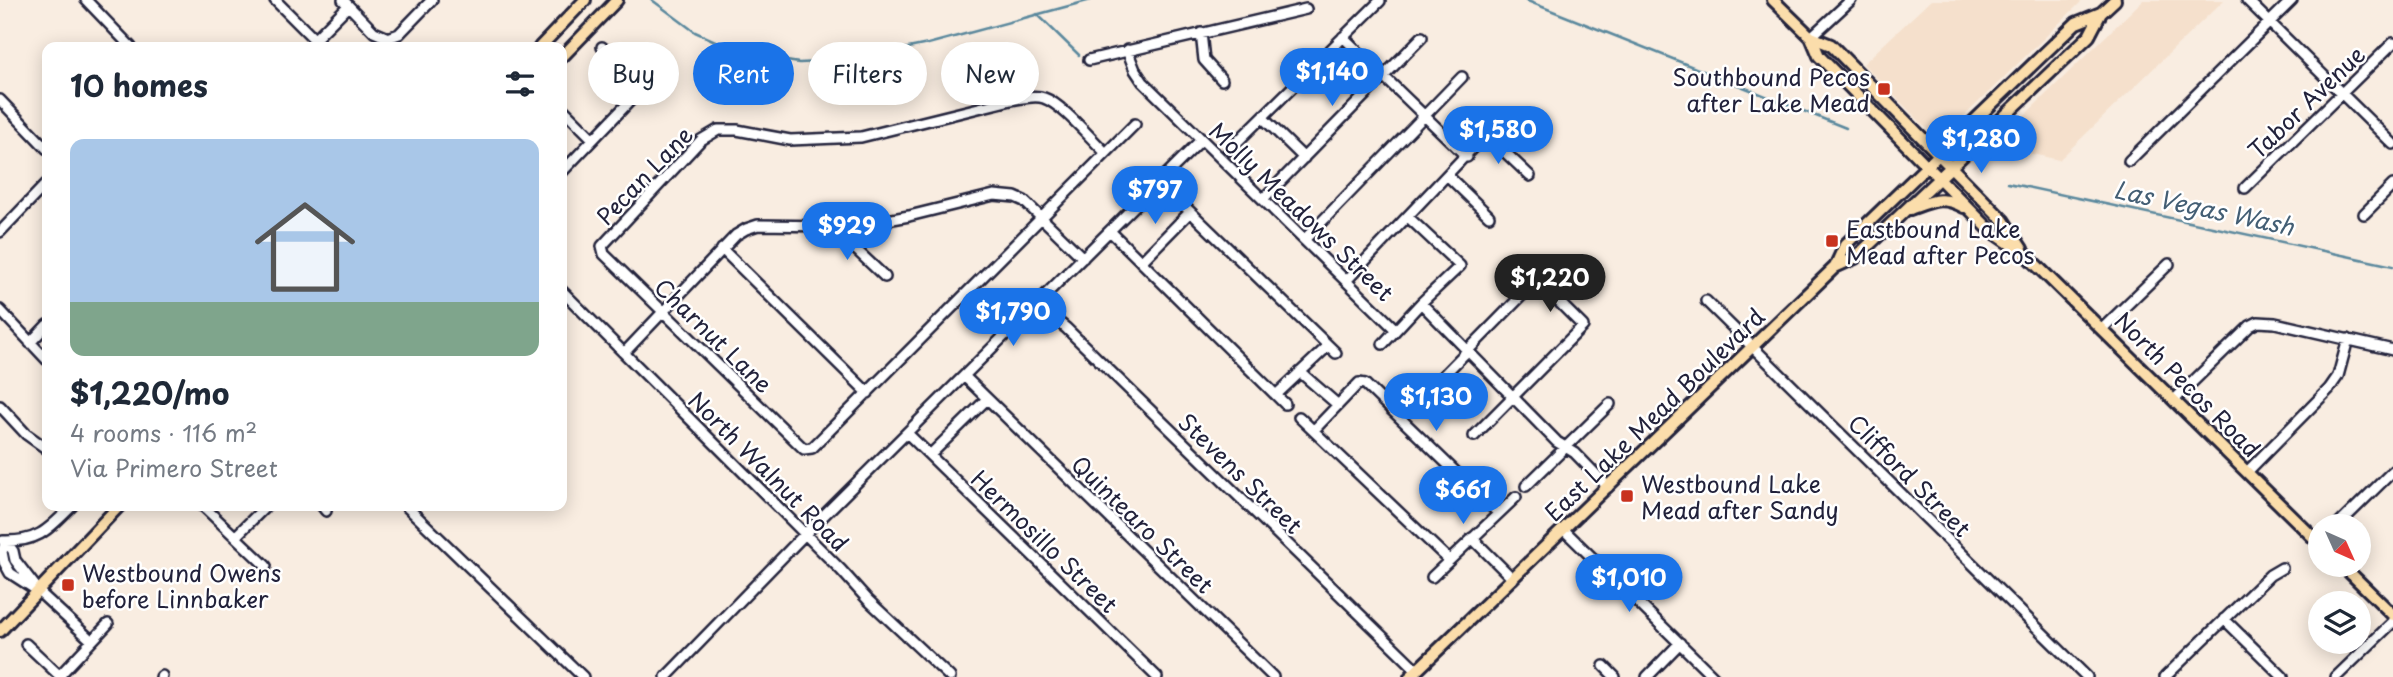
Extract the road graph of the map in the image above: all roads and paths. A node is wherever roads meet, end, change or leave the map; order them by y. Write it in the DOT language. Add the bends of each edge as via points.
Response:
graph roads {
  1 [pos="275,0"];
  2 [pos="432,0"];
  3 [pos="585,0"];
  4 [pos="617,0"];
  5 [pos="1773,0"];
  6 [pos="1851,0"];
  7 [pos="2115,0"];
  8 [pos="2247,0"];
  9 [pos="2292,0"];
  10 [pos="1380,1"];
  11 [pos="92,2"];
  12 [pos="346,3"];
  13 [pos="1306,9"];
  14 [pos="2101,13"];
  15 [pos="2270,23"];
  16 [pos="1201,33"];
  17 [pos="1343,37"];
  18 [pos="1422,37"];
  19 [pos="1811,37"];
  20 [pos="127,42"];
  21 [pos="318,42"];
  22 [pos="320,42"];
  23 [pos="545,42"];
  24 [pos="2393,43"];
  25 [pos="1127,50"];
  26 [pos="567,52"];
  27 [pos="1089,60"];
  28 [pos="1384,76"];
  29 [pos="1462,76"];
  30 [pos="1222,80"];
  31 [pos="2342,94"];
  32 [pos="0,100"];
  33 [pos="626,105"];
  34 [pos="567,113"];
  35 [pos="1424,115"];
  36 [pos="1262,118"];
  37 [pos="1501,118"];
  38 [pos="1135,124"];
  39 [pos="1487,135"];
  40 [pos="593,139"];
  41 [pos="1201,140"];
  42 [pos="42,144"];
  43 [pos="2393,144"];
  44 [pos="1230,150"];
  45 [pos="1106,153"];
  46 [pos="1939,155"];
  47 [pos="1466,157"];
  48 [pos="1304,158"];
  49 [pos="2129,162"];
  50 [pos="1927,166"];
  51 [pos="567,167"];
  52 [pos="1951,167"];
  53 [pos="1448,176"];
  54 [pos="1530,176"];
  55 [pos="1939,178"];
  56 [pos="2393,185"];
  57 [pos="42,188"];
  58 [pos="2245,188"];
  59 [pos="1174,196"];
  60 [pos="1263,199"];
  61 [pos="1971,211"];
  62 [pos="1189,212"];
  63 [pos="1904,212"];
  64 [pos="2364,214"];
  65 [pos="1489,216"];
  66 [pos="1408,217"];
  67 [pos="1042,218"];
  68 [pos="843,225"];
  69 [pos="1110,231"];
  70 [pos="0,232"];
  71 [pos="1304,240"];
  72 [pos="602,246"];
  73 [pos="722,249"];
  74 [pos="2026,255"];
  75 [pos="1083,258"];
  76 [pos="1141,262"];
  77 [pos="2169,264"];
  78 [pos="1835,267"];
  79 [pos="885,277"];
  80 [pos="1346,281"];
  81 [pos="567,296"];
  82 [pos="1706,301"];
  83 [pos="1420,303"];
  84 [pos="1036,304"];
  85 [pos="0,310"];
  86 [pos="662,313"];
  87 [pos="1395,329"];
  88 [pos="2102,329"];
  89 [pos="42,330"];
  90 [pos="2348,339"];
  91 [pos="30,343"];
  92 [pos="1383,345"];
  93 [pos="1753,347"];
  94 [pos="2393,350"];
  95 [pos="1467,351"];
  96 [pos="624,353"];
  97 [pos="42,355"];
  98 [pos="1300,372"];
  99 [pos="964,376"];
  100 [pos="1428,391"];
  101 [pos="869,393"];
  102 [pos="1276,395"];
  103 [pos="1514,397"];
  104 [pos="987,399"];
  105 [pos="2174,400"];
  106 [pos="1285,404"];
  107 [pos="1610,404"];
  108 [pos="1338,405"];
  109 [pos="0,406"];
  110 [pos="1299,417"];
  111 [pos="1314,430"];
  112 [pos="907,433"];
  113 [pos="1474,436"];
  114 [pos="42,445"];
  115 [pos="1567,447"];
  116 [pos="930,455"];
  117 [pos="2393,471"];
  118 [pos="2247,472"];
  119 [pos="1527,486"];
  120 [pos="1608,487"];
  121 [pos="1516,497"];
  122 [pos="67,511"];
  123 [pos="114,511"];
  124 [pos="208,511"];
  125 [pos="261,511"];
  126 [pos="411,511"];
  127 [pos="1498,513"];
  128 [pos="2349,514"];
  129 [pos="1564,530"];
  130 [pos="2308,531"];
  131 [pos="805,534"];
  132 [pos="236,536"];
  133 [pos="1472,538"];
  134 [pos="3,541"];
  135 [pos="1449,560"];
  136 [pos="266,566"];
  137 [pos="2282,568"];
  138 [pos="1432,577"];
  139 [pos="2355,578"];
  140 [pos="1513,579"];
  141 [pos="38,591"];
  142 [pos="2393,615"];
  143 [pos="2224,619"];
  144 [pos="2393,622"];
  145 [pos="108,624"];
  146 [pos="0,631"];
  147 [pos="93,641"];
  148 [pos="1680,643"];
  149 [pos="26,644"];
  150 [pos="1604,666"];
  151 [pos="1413,674"];
  152 [pos="61,676"];
  153 [pos="583,677"];
  154 [pos="666,677"];
  155 [pos="950,677"];
  156 [pos="1157,677"];
  157 [pos="1273,677"];
  158 [pos="1615,677"];
  159 [pos="1647,677"];
  160 [pos="1714,677"];
  161 [pos="2087,677"];
  162 [pos="2165,677"];
  163 [pos="2283,677"];
  164 [pos="2336,677"];
  1 -- 21 [label="street"];
  2 -- 12 [label="street" via="399,34 388,38"];
  3 -- 23 [label="main road"];
  4 -- 26 [label="main road"];
  5 -- 19 [label="main road, North Pecos Road"];
  6 -- 19 [label="street"];
  7 -- 14 [label="main road, East Lake Mead Boulevard"];
  8 -- 15 [label="street"];
  9 -- 15 [label="street"];
  10 -- 17 [label="street"];
  11 -- 20 [label="street"];
  12 -- 22 [label="street"];
  13 -- 16 [label="street"];
  14 -- 46 [label="main road, East Lake Mead Boulevard" via="2076,23"];
  14 -- 52 [label="main road, East Lake Mead Boulevard" via="2089,36"];
  15 -- 31 [label="street"];
  15 -- 49 [label="street"];
  16 -- 25 [label="street"];
  16 -- 30 [label="street" via="1204,60"];
  17 -- 28 [label="street"];
  17 -- 36 [label="street"];
  18 -- 28 [label="street"];
  19 -- 46 [label="main road, North Pecos Road" via="1831,45"];
  19 -- 50 [label="main road, North Pecos Road" via="1819,56"];
  24 -- 31 [label="street, Tabor Avenue"];
  25 -- 27 [label="street"];
  25 -- 41 [label="street, Molly Meadows Street" via="1143,82"];
  28 -- 35 [label="street"];
  28 -- 48 [label="street"];
  29 -- 35 [label="street"];
  31 -- 43 [label="street"];
  31 -- 58 [label="street, Tabor Avenue"];
  32 -- 42 [label="street"];
  33 -- 40 [label="street"];
  34 -- 40 [label="street"];
  35 -- 47 [label="street"];
  35 -- 71 [label="street"];
  36 -- 44 [label="street"];
  36 -- 48 [label="street"];
  37 -- 39 [label="street"];
  38 -- 45 [label="street"];
  39 -- 47 [label="street"];
  39 -- 54 [label="street"];
  40 -- 51 [label="street"];
  41 -- 60 [label="street, Molly Meadows Street"];
  41 -- 69 [label="street"];
  45 -- 67 [label="street"];
  45 -- 72 [label="street, Pecan Lane" via="1055,104 1036,96 861,137 790,139 718,130 701,140"];
  46 -- 50 [label="main road, East Lake Mead Boulevard"];
  46 -- 52 [label="main road, North Pecos Road"];
  47 -- 53 [label="street"];
  48 -- 60 [label="street"];
  50 -- 55 [label="main road, North Pecos Road"];
  50 -- 78 [label="main road, East Lake Mead Boulevard" via="1845,245"];
  52 -- 55 [label="main road, East Lake Mead Boulevard"];
  52 -- 74 [label="main road, North Pecos Road" via="2003,220"];
  53 -- 65 [label="street"];
  53 -- 66 [label="street"];
  55 -- 61 [label="main road, North Pecos Road"];
  55 -- 63 [label="main road, East Lake Mead Boulevard"];
  56 -- 64 [label="street"];
  57 -- 70 [label="street"];
  59 -- 62 [label="street"];
  60 -- 71 [label="street, Molly Meadows Street"];
  61 -- 63 [label="main road" via="1940,199"];
  61 -- 74 [label="main road, North Pecos Road"];
  62 -- 76 [label="street"];
  62 -- 98 [label="street" via="1332,349"];
  63 -- 78 [label="main road, East Lake Mead Boulevard" via="1855,258"];
  66 -- 80 [label="street"];
  66 -- 83 [label="street, Molly Meadows Street" via="1460,266"];
  67 -- 68 [label="street" via="1024,201 994,195 909,216"];
  67 -- 75 [label="street"];
  67 -- 101 [label="street"];
  68 -- 73 [label="street" via="758,225"];
  68 -- 79 [label="street" via="848,242"];
  69 -- 75 [label="street"];
  69 -- 76 [label="street"];
  71 -- 80 [label="street, Molly Meadows Street"];
  72 -- 86 [label="street, Charnut Lane" via="604,254"];
  73 -- 86 [label="street"];
  73 -- 101 [label="street"];
  74 -- 88 [label="main road, North Pecos Road"];
  75 -- 84 [label="street"];
  76 -- 102 [label="street"];
  77 -- 88 [label="street"];
  78 -- 93 [label="main road, East Lake Mead Boulevard"];
  80 -- 87 [label="street, Molly Meadows Street"];
  81 -- 96 [label="street, North Walnut Road"];
  82 -- 93 [label="street, Clifford Street"];
  83 -- 87 [label="street, Molly Meadows Street"];
  83 -- 95 [label="street"];
  84 -- 99 [label="street"];
  84 -- 151 [label="street, Stevens Street" via="1066,328"];
  85 -- 91 [label="street"];
  86 -- 96 [label="street"];
  86 -- 101 [label="street, Charnut Lane" via="804,450 818,444"];
  87 -- 92 [label="street"];
  88 -- 105 [label="main road, North Pecos Road"];
  89 -- 91 [label="street"];
  90 -- 94 [label="street"];
  90 -- 105 [label="street" via="2258,322"];
  90 -- 118 [label="street" via="2338,376 2329,389"];
  91 -- 97 [label="street"];
  93 -- 120 [label="main road, East Lake Mead Boulevard"];
  93 -- 161 [label="street, Clifford Street"];
  95 -- 100 [label="street"];
  95 -- 103 [label="street"];
  95 -- 103 [label="street" via="1537,280 1583,326"];
  96 -- 131 [label="street, North Walnut Road"];
  98 -- 102 [label="street"];
  98 -- 108 [label="street"];
  99 -- 104 [label="street, Quintearo Street"];
  99 -- 112 [label="street"];
  102 -- 106 [label="street"];
  103 -- 113 [label="street"];
  103 -- 115 [label="street"];
  104 -- 116 [label="street"];
  104 -- 157 [label="street, Quintearo Street"];
  105 -- 118 [label="main road, North Pecos Road"];
  107 -- 115 [label="street"];
  108 -- 111 [label="street"];
  108 -- 127 [label="street" via="1359,383 1364,384"];
  109 -- 114 [label="street"];
  110 -- 111 [label="street"];
  111 -- 135 [label="street"];
  112 -- 116 [label="street, Hermosillo Street"];
  112 -- 131 [label="street"];
  115 -- 119 [label="street"];
  115 -- 120 [label="street"];
  116 -- 156 [label="street, Hermosillo Street"];
  117 -- 128 [label="street"];
  118 -- 130 [label="main road, North Pecos Road"];
  120 -- 129 [label="main road, East Lake Mead Boulevard"];
  121 -- 127 [label="street"];
  122 -- 134 [label="street" via="46,532 24,541"];
  123 -- 141 [label="main road"];
  124 -- 132 [label="street"];
  125 -- 132 [label="street"];
  126 -- 153 [label="street"];
  127 -- 133 [label="street"];
  129 -- 140 [label="main road, East Lake Mead Boulevard"];
  129 -- 148 [label="street"];
  131 -- 154 [label="street"];
  131 -- 155 [label="street, North Walnut Road"];
  132 -- 136 [label="street"];
  133 -- 135 [label="street"];
  133 -- 140 [label="street"];
  134 -- 141 [label="street" via="10,573"];
  135 -- 138 [label="street"];
  137 -- 143 [label="street"];
  139 -- 142 [label="main road"];
  140 -- 151 [label="main road, East Lake Mead Boulevard"];
  141 -- 146 [label="main road"];
  141 -- 147 [label="street"];
  143 -- 162 [label="street"];
  143 -- 163 [label="street"];
  144 -- 164 [label="street"];
  145 -- 147 [label="street"];
  147 -- 152 [label="street"];
  148 -- 159 [label="street"];
  148 -- 160 [label="street"];
  149 -- 152 [label="street"];
  150 -- 158 [label="street"];
}
